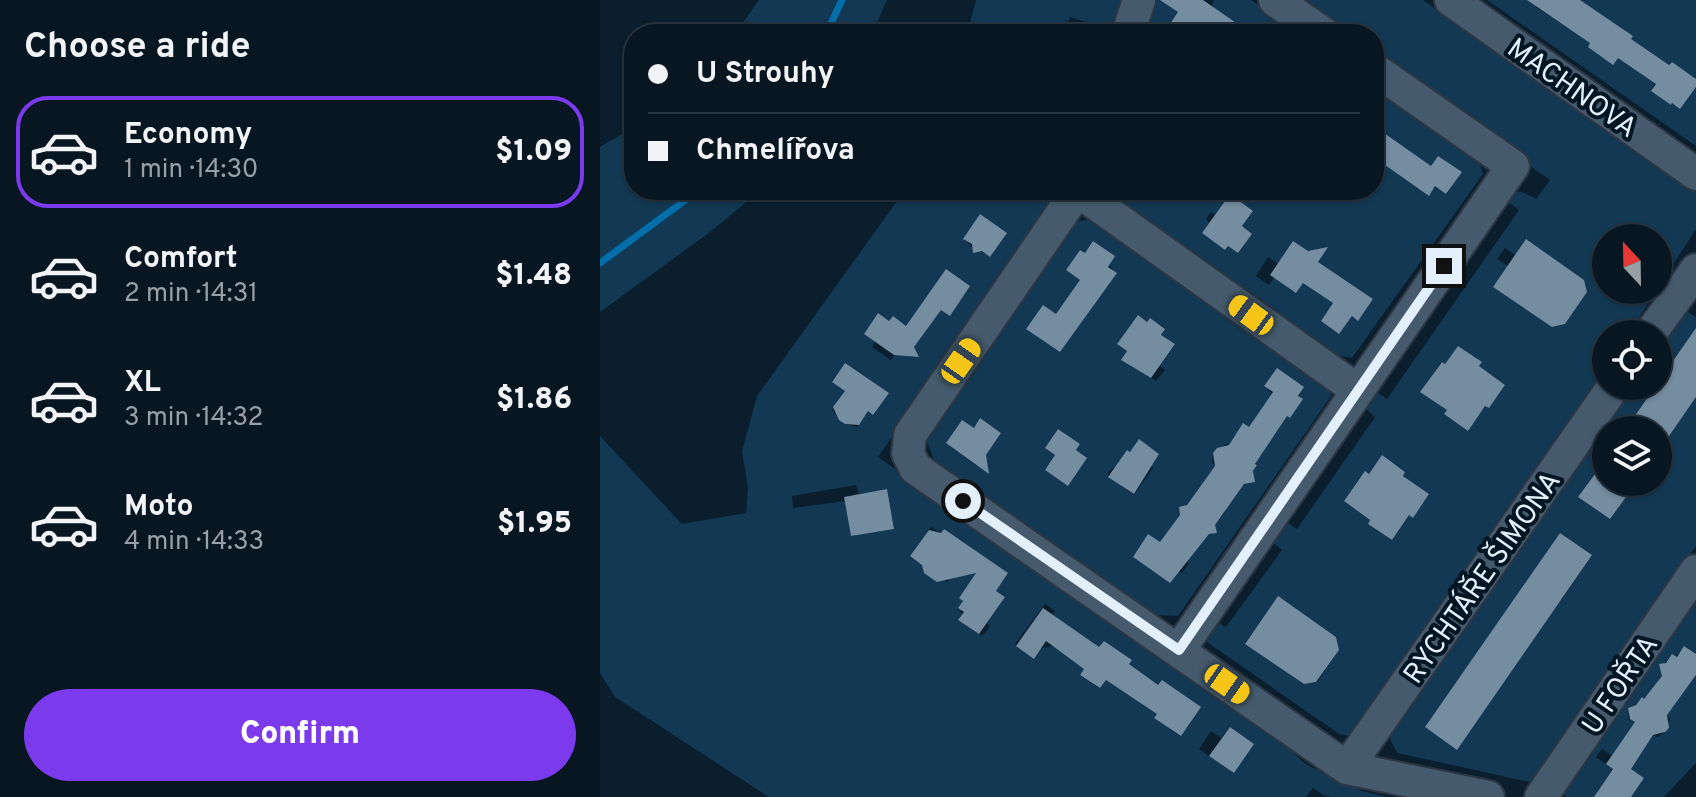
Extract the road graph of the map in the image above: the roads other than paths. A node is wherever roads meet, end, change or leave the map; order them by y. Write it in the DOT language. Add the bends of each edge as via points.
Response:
graph roads {
  1 [pos="1139,0"];
  2 [pos="1275,0"];
  3 [pos="1451,0"];
  4 [pos="1131,24"];
  5 [pos="1310,24"];
  6 [pos="1384,76"];
  7 [pos="1696,174"];
  8 [pos="1071,200"];
  9 [pos="1092,200"];
  10 [pos="1693,279"];
  11 [pos="1661,320"];
  12 [pos="1357,390"];
  13 [pos="1604,400"];
  14 [pos="1696,571"];
  15 [pos="1179,650"];
  16 [pos="1347,768"];
  17 [pos="1488,797"];
  18 [pos="1541,797"];
  1 -- 4 [label="street"];
  2 -- 5 [label="street"];
  3 -- 7 [label="street, MACHNOVA"];
  6 -- 12 [label="street" via="1513,166"];
  8 -- 15 [label="street" via="910,435 908,453 915,468"];
  9 -- 12 [label="street"];
  10 -- 11 [label="street"];
  12 -- 15 [label="street"];
  13 -- 16 [label="street, RYCHTÁŘE ŠIMONA"];
  14 -- 18 [label="street, U FOŘTA"];
  15 -- 16 [label="street"];
  16 -- 17 [label="street"];
}
